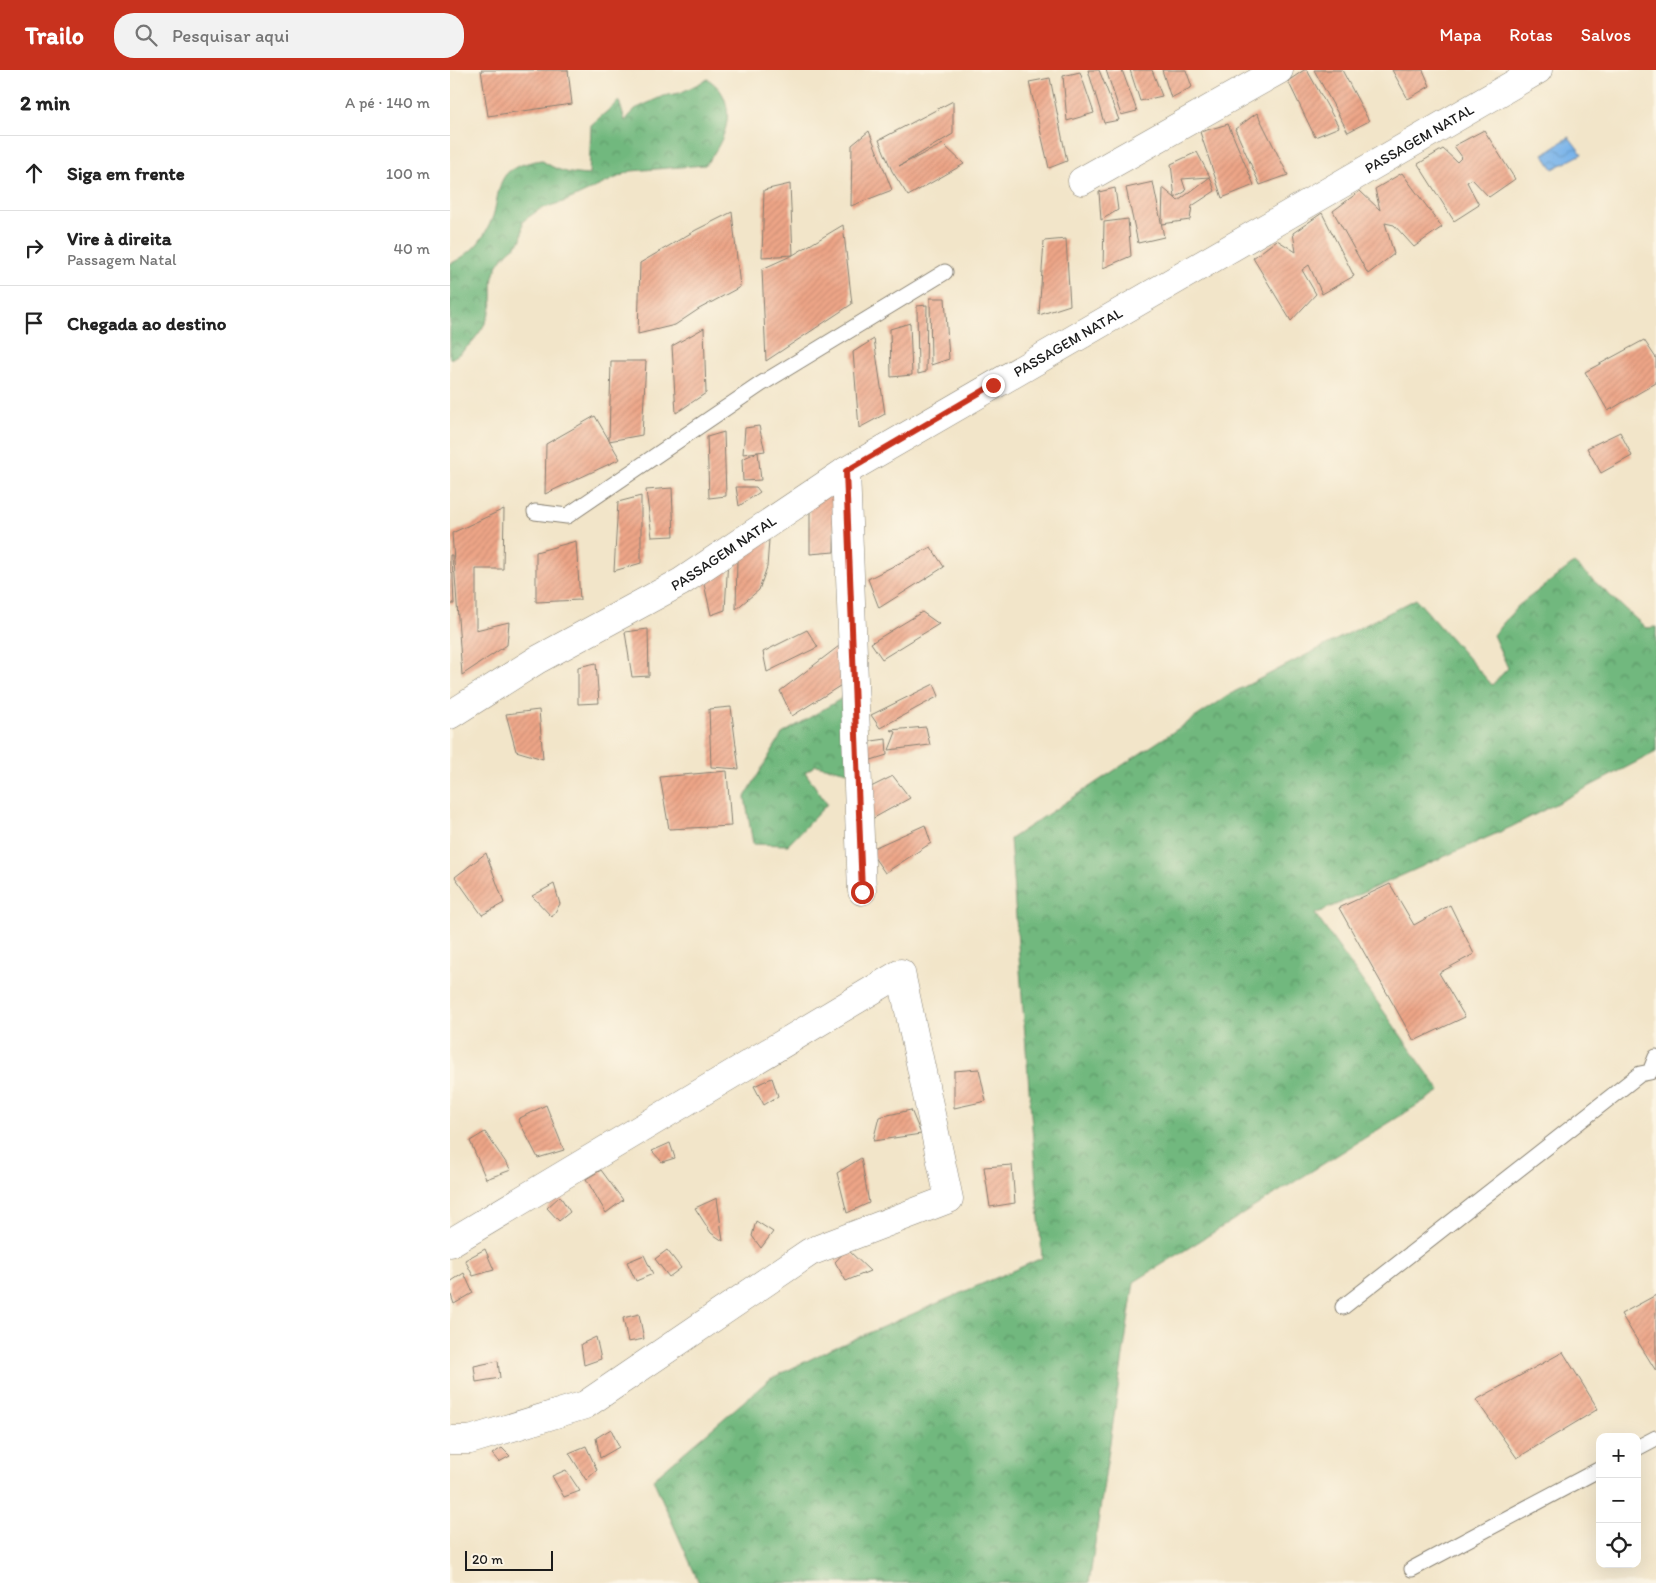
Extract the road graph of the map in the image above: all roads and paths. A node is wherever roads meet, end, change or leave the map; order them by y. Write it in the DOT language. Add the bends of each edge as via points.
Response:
graph roads {
  1 [pos="1279,70"];
  2 [pos="1538,70"];
  3 [pos="1082,181"];
  4 [pos="945,272"];
  5 [pos="846,471"];
  6 [pos="535,512"];
  7 [pos="450,715"];
  8 [pos="862,892"];
  9 [pos="1656,1057"];
  10 [pos="450,1243"];
  11 [pos="1342,1306"];
  12 [pos="1656,1438"];
  13 [pos="450,1440"];
  14 [pos="1641,1446"];
  15 [pos="1596,1470"];
  16 [pos="1412,1569"];
  1 -- 3 [label="street"];
  2 -- 5 [label="street, PASSAGEM NATAL"];
  4 -- 6 [label="lane" via="761,384 568,516"];
  5 -- 7 [label="street, PASSAGEM NATAL" via="681,582 537,660"];
  5 -- 8 [label="street"];
  9 -- 11 [label="lane" via="1650,1072 1640,1074"];
  10 -- 13 [label="street" via="901,973 949,1199 810,1252 586,1405 470,1440"];
  12 -- 14 [label="lane"];
  15 -- 16 [label="lane"];
}
